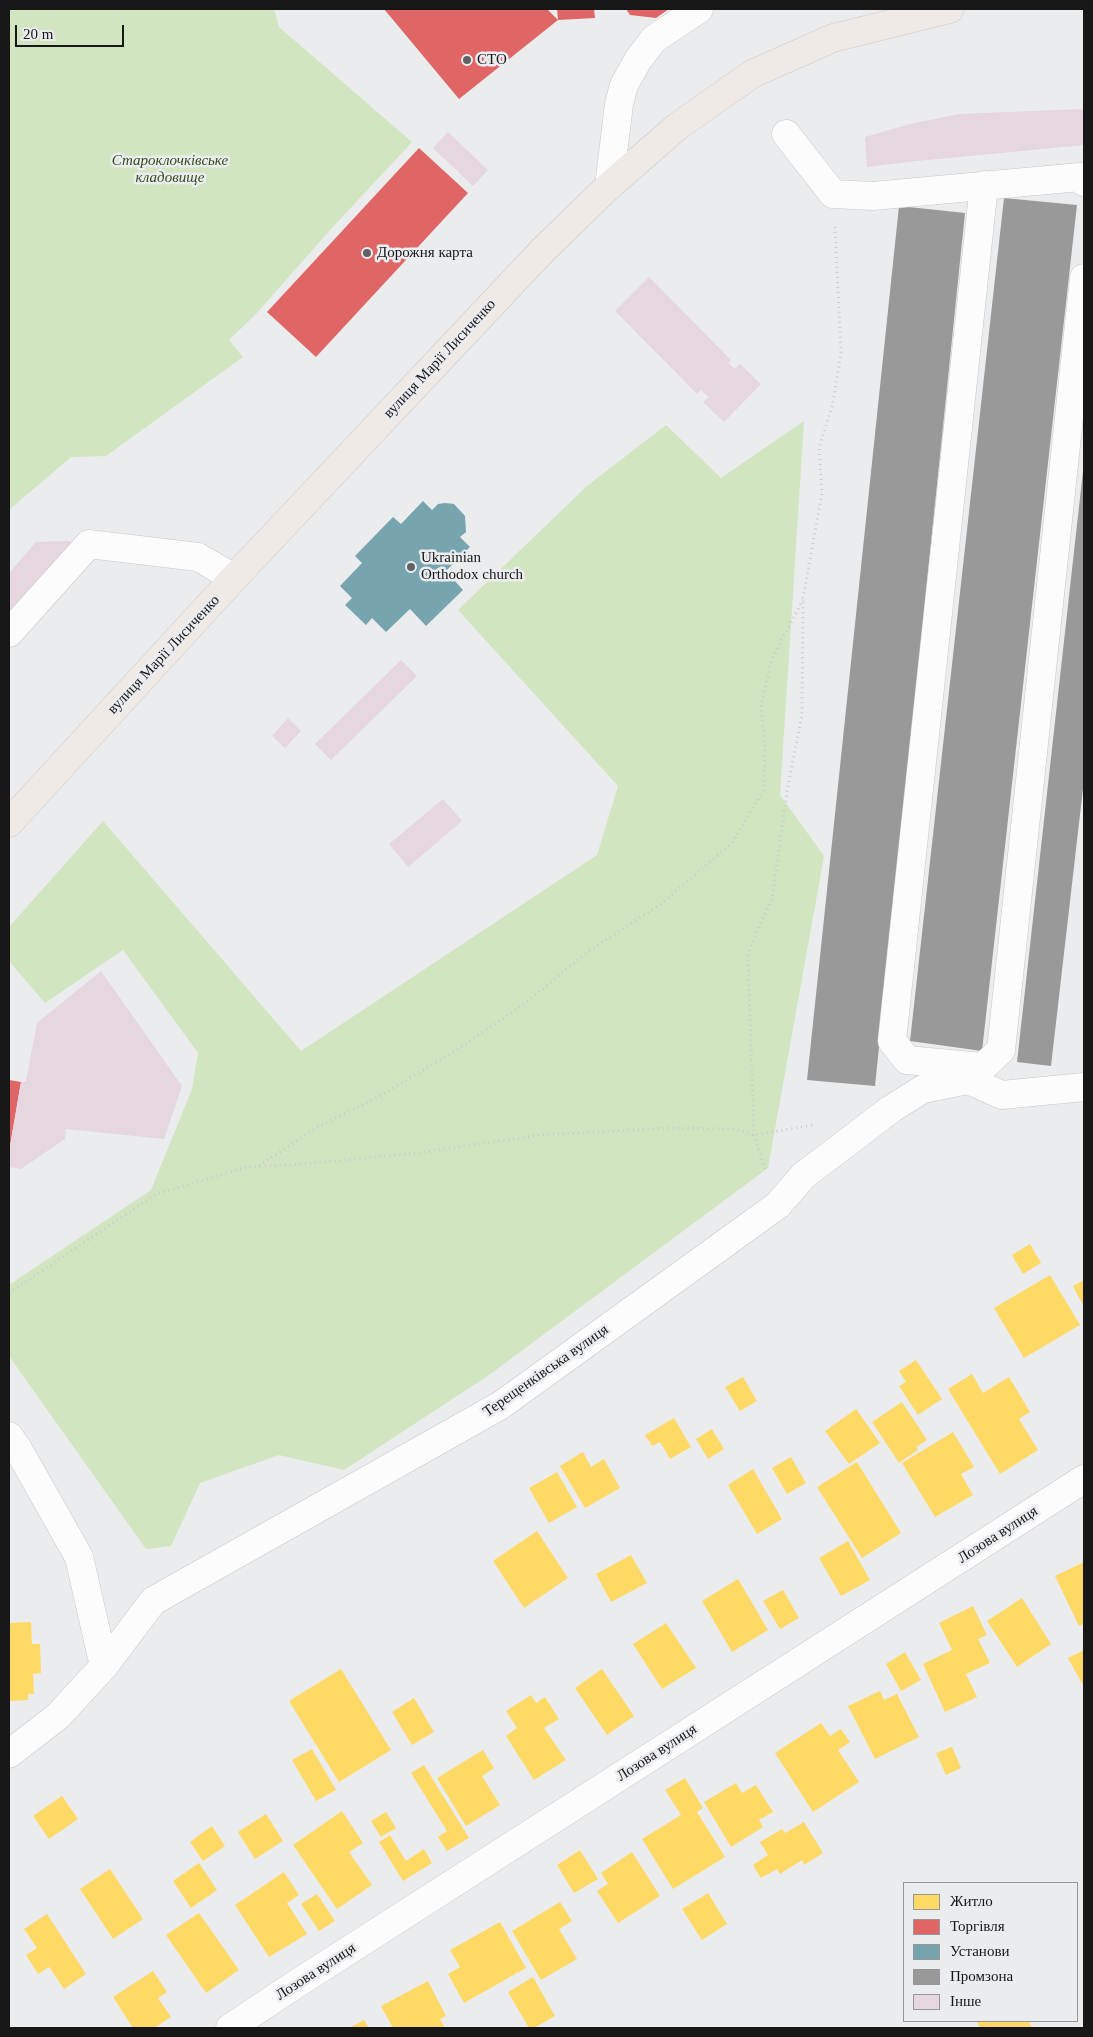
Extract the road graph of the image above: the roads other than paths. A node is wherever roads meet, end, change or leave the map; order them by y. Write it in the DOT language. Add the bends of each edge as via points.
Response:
graph roads {
  1 [pos="699,9"];
  2 [pos="888,9"];
  3 [pos="950,9"];
  4 [pos="916,16"];
  5 [pos="786,134"];
  6 [pos="1084,182"];
  7 [pos="984,185"];
  8 [pos="609,186"];
  9 [pos="1084,278"];
  10 [pos="234,578"];
  11 [pos="9,633"];
  12 [pos="9,823"];
  13 [pos="1084,1087"];
  14 [pos="9,1436"];
  15 [pos="1084,1479"];
  16 [pos="104,1666"];
  17 [pos="16,1742"];
  18 [pos="230,2028"];
  1 -- 8 [label="street" via="654,39 624,85"];
  2 -- 4 [label="street"];
  3 -- 4 [label="main road, вулиця Марії Лисиченко"];
  4 -- 8 [label="main road, вулиця Марії Лисиченко" via="833,38 752,74 678,126"];
  5 -- 7 [label="street" via="833,194 874,196"];
  6 -- 7 [label="street" via="1080,176"];
  7 -- 9 [label="street" via="892,1041 907,1060 983,1066 1001,1050"];
  8 -- 10 [label="main road, вулиця Марії Лисиченко" via="543,250"];
  10 -- 11 [label="street" via="198,557 90,544"];
  10 -- 12 [label="main road, вулиця Марії Лисиченко"];
  13 -- 16 [label="street, Терещенківська вулиця" via="1002,1095 968,1080 923,1089 891,1109 803,1176 778,1205 501,1405 153,1601"];
  14 -- 16 [label="street" via="79,1556"];
  15 -- 18 [label="street, Лозова вулиця"];
  16 -- 17 [label="street, Терещенківська вулиця" via="58,1716"];
}
